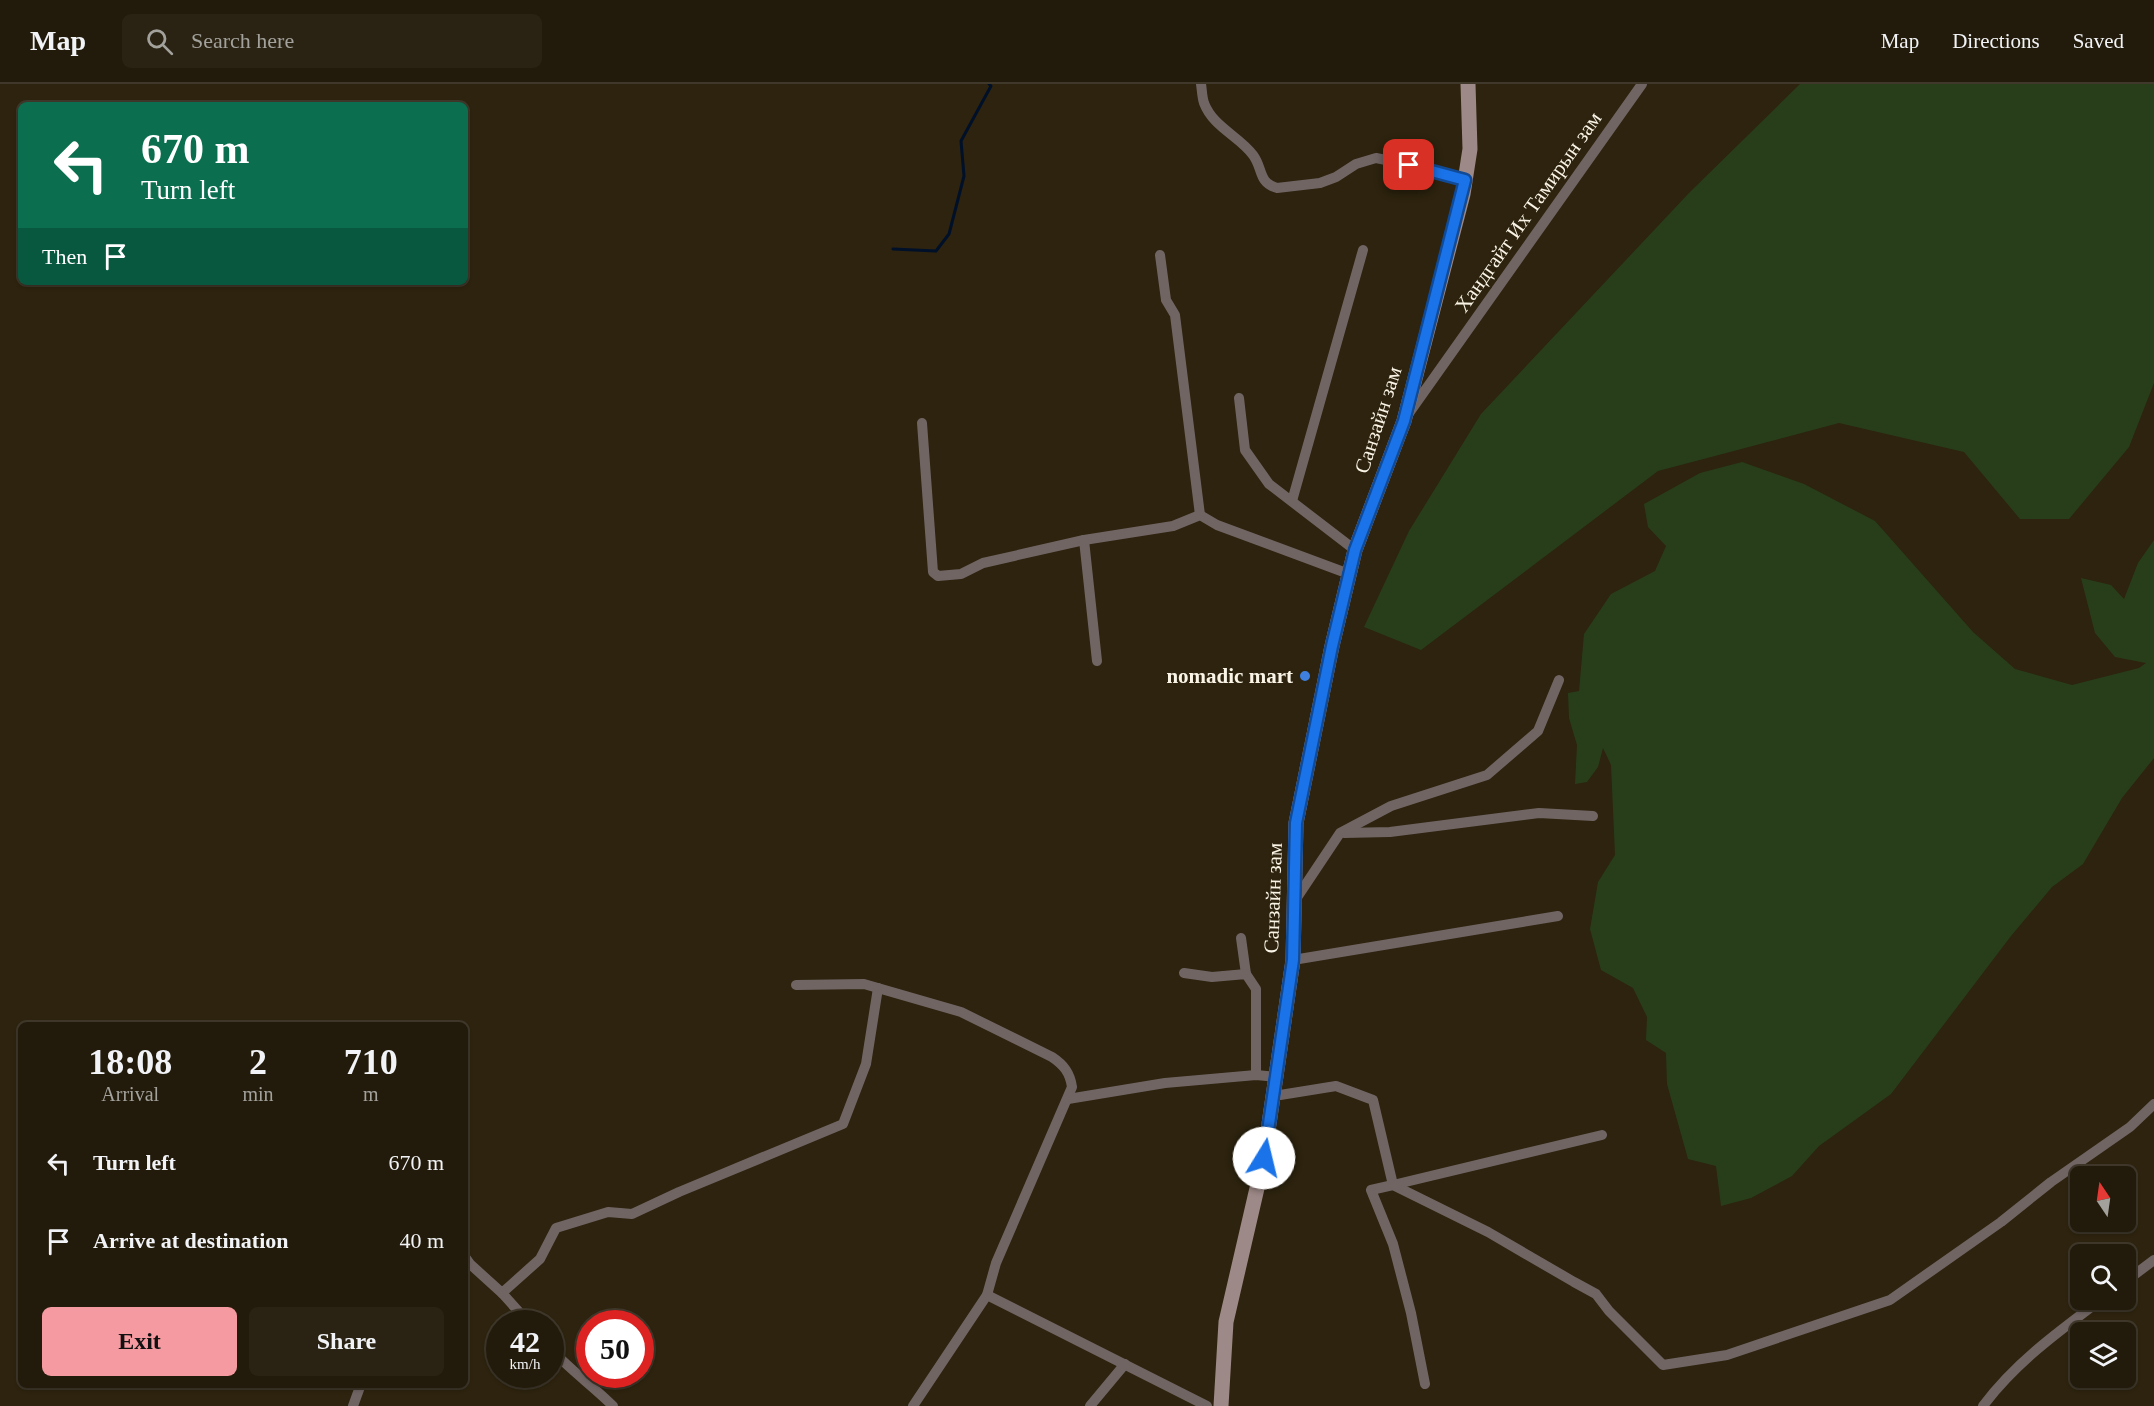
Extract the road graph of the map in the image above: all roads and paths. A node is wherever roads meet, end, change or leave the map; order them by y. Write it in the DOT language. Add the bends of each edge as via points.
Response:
graph roads {
  1 [pos="1201,84"];
  2 [pos="1468,84"];
  3 [pos="1642,84"];
  4 [pos="1465,180"];
  5 [pos="1363,250"];
  6 [pos="1160,255"];
  7 [pos="1239,398"];
  8 [pos="1404,421"];
  9 [pos="922,423"];
  10 [pos="1292,501"];
  11 [pos="1200,515"];
  12 [pos="1084,540"];
  13 [pos="1355,550"];
  14 [pos="1349,574"];
  15 [pos="1097,661"];
  16 [pos="1559,680"];
  17 [pos="1593,816"];
  18 [pos="1340,833"];
  19 [pos="1294,902"];
  20 [pos="1557,916"];
  21 [pos="1242,938"];
  22 [pos="1293,960"];
  23 [pos="1184,973"];
  24 [pos="1246,974"];
  25 [pos="796,985"];
  26 [pos="878,988"];
  27 [pos="1256,1075"];
  28 [pos="1277,1077"];
  29 [pos="1274,1096"];
  30 [pos="1068,1099"];
  31 [pos="2154,1104"];
  32 [pos="1602,1135"];
  33 [pos="1393,1185"];
  34 [pos="2154,1260"];
  35 [pos="468,1261"];
  36 [pos="2136,1274"];
  37 [pos="502,1293"];
  38 [pos="987,1295"];
  39 [pos="517,1310"];
  40 [pos="2087,1310"];
  41 [pos="564,1362"];
  42 [pos="1125,1365"];
  43 [pos="1425,1384"];
  44 [pos="359,1388"];
  45 [pos="352,1406"];
  46 [pos="613,1406"];
  47 [pos="913,1406"];
  48 [pos="1090,1406"];
  49 [pos="1207,1406"];
  50 [pos="1221,1406"];
  51 [pos="1983,1406"];
  1 -- 4 [label="street" via="1204,103 1214,119 1254,156 1264,182 1270,186 1320,183 1376,158"];
  2 -- 4 [label="main road, Санзайн зам" via="1470,150"];
  3 -- 8 [label="street, Хандгайт Их Тамирын зам"];
  4 -- 8 [label="main road, Санзайн зам"];
  5 -- 10 [label="street"];
  6 -- 11 [label="street" via="1166,300 1175,315"];
  7 -- 10 [label="street" via="1245,450 1269,484"];
  8 -- 13 [label="main road, Санзайн зам"];
  9 -- 12 [label="street" via="933,572 938,576 961,574 983,563"];
  10 -- 13 [label="street"];
  11 -- 12 [label="street" via="1173,526"];
  11 -- 14 [label="street" via="1217,525"];
  12 -- 15 [label="street"];
  13 -- 14 [label="main road, Санзайн зам"];
  14 -- 19 [label="main road, Санзайн зам" via="1296,823"];
  16 -- 18 [label="street" via="1538,731 1487,775 1391,806"];
  17 -- 18 [label="street" via="1539,813 1390,832"];
  18 -- 19 [label="street"];
  19 -- 22 [label="main road, Санзайн зам"];
  20 -- 22 [label="street"];
  21 -- 24 [label="street"];
  22 -- 28 [label="main road, Санзайн зам"];
  23 -- 24 [label="street" via="1212,977"];
  24 -- 27 [label="street" via="1256,989"];
  25 -- 26 [label="street" via="864,984"];
  26 -- 30 [label="street" via="961,1012 1052,1057 1063,1065 1071,1080"];
  26 -- 37 [label="street" via="866,1064 843,1124 632,1214 608,1212 556,1228 540,1259"];
  27 -- 28 [label="street"];
  27 -- 30 [label="street" via="1165,1083"];
  28 -- 29 [label="main road, Санзайн зам"];
  29 -- 33 [label="street" via="1336,1086 1373,1100"];
  29 -- 50 [label="main road, Санзайн зам" via="1264,1158 1226,1322"];
  30 -- 38 [label="street" via="996,1263"];
  31 -- 33 [label="street" via="2130,1127 1890,1300 1727,1355 1663,1365 1596,1294 1488,1232"];
  32 -- 33 [label="street"];
  33 -- 43 [label="street" via="1371,1190 1393,1244"];
  34 -- 36 [label="street"];
  35 -- 37 [label="street"];
  37 -- 39 [label="street"];
  38 -- 42 [label="street"];
  38 -- 47 [label="street"];
  40 -- 51 [label="street" via="2051,1337"];
  41 -- 46 [label="street"];
  42 -- 48 [label="street"];
  42 -- 49 [label="street"];
  44 -- 45 [label="street"];
}
